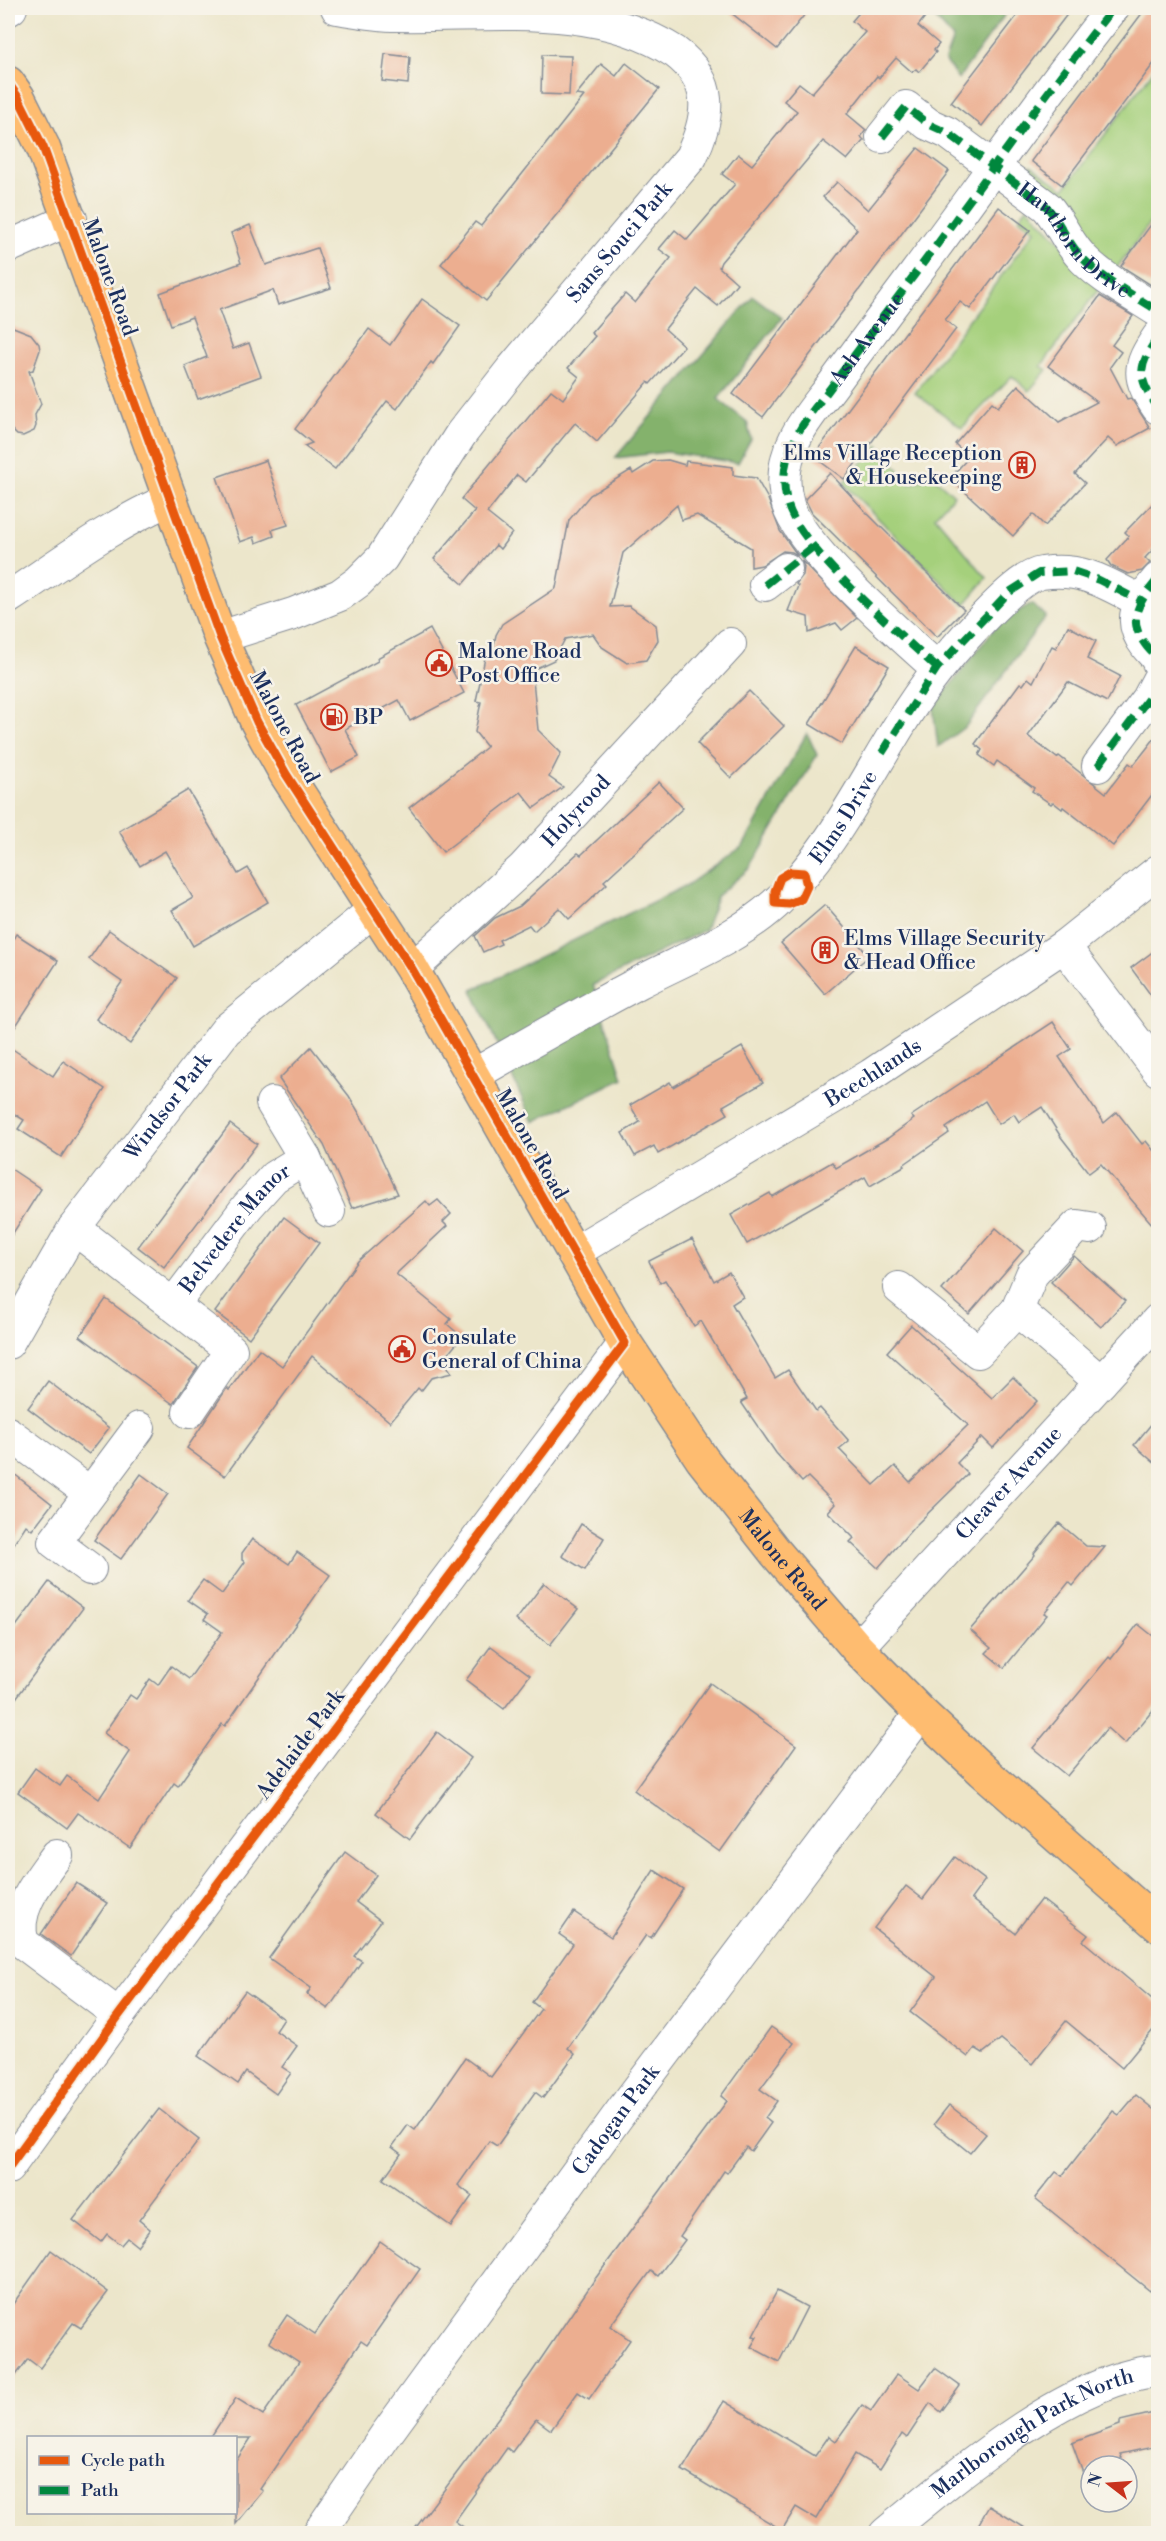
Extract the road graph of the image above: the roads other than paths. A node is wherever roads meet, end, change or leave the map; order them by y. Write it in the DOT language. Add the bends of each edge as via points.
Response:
graph roads {
  1 [pos="337,8"];
  2 [pos="1113,8"];
  3 [pos="8,83"];
  4 [pos="882,137"];
  5 [pos="992,168"];
  6 [pos="71,219"];
  7 [pos="8,248"];
  8 [pos="1158,311"];
  9 [pos="1158,337"];
  10 [pos="1158,408"];
  11 [pos="171,499"];
  12 [pos="1149,590"];
  13 [pos="8,598"];
  14 [pos="220,637"];
  15 [pos="730,644"];
  16 [pos="1158,662"];
  17 [pos="937,668"];
  18 [pos="1158,680"];
  19 [pos="1098,765"];
  20 [pos="1158,871"];
  21 [pos="375,909"];
  22 [pos="1064,946"];
  23 [pos="412,969"];
  24 [pos="1158,1070"];
  25 [pos="472,1076"];
  26 [pos="272,1103"];
  27 [pos="305,1158"];
  28 [pos="330,1211"];
  29 [pos="74,1228"];
  30 [pos="1090,1228"];
  31 [pos="573,1253"];
  32 [pos="899,1288"];
  33 [pos="173,1305"];
  34 [pos="1017,1310"];
  35 [pos="1158,1320"];
  36 [pos="8,1342"];
  37 [pos="625,1343"];
  38 [pos="1101,1382"];
  39 [pos="189,1412"];
  40 [pos="139,1428"];
  41 [pos="8,1433"];
  42 [pos="90,1493"];
  43 [pos="90,1569"];
  44 [pos="857,1648"];
  45 [pos="921,1713"];
  46 [pos="57,1855"];
  47 [pos="1158,1925"];
  48 [pos="119,2014"];
  49 [pos="8,2168"];
  50 [pos="1158,2370"];
  51 [pos="887,2533"];
  52 [pos="318,2534"];
  1 -- 14 [label="street, Sans Souci Park" via="395,15 548,11 601,17 636,29 685,59 702,81 706,105 702,132 691,157 461,434 382,558 340,595"];
  2 -- 5 [label="street, Ash Avenue"];
  3 -- 6 [label="main road, Malone Road" via="43,147"];
  4 -- 5 [label="street, Hawthorn Drive" via="906,107 948,133"];
  5 -- 8 [label="street, Hawthorn Drive" via="1047,207 1091,266"];
  5 -- 17 [label="street, Ash Avenue" via="795,437 783,480 788,507 802,532 793,563 847,582"];
  6 -- 7 [label="street"];
  6 -- 11 [label="main road, Malone Road"];
  9 -- 10 [label="street" via="1141,369 1142,380"];
  11 -- 13 [label="street" via="110,530"];
  11 -- 14 [label="main road, Malone Road"];
  12 -- 16 [label="street" via="1136,614 1138,633"];
  12 -- 17 [label="street, Elms Drive" via="1073,571 1039,573 1008,593"];
  14 -- 21 [label="main road, Malone Road" via="286,774"];
  15 -- 23 [label="street, Holyrood" via="523,868"];
  17 -- 25 [label="street, Elms Drive" via="839,825 776,903 725,938 560,1024"];
  18 -- 19 [label="street"];
  20 -- 22 [label="street, Beechlands"];
  21 -- 23 [label="main road, Malone Road"];
  21 -- 29 [label="street, Windsor Park" via="226,1030"];
  22 -- 24 [label="street"];
  22 -- 31 [label="street, Beechlands" via="871,1075"];
  23 -- 25 [label="main road, Malone Road"];
  25 -- 31 [label="main road, Malone Road"];
  26 -- 27 [label="street, Belvedere Manor"];
  27 -- 28 [label="street, Belvedere Manor"];
  27 -- 33 [label="street, Belvedere Manor" via="274,1177 247,1207"];
  29 -- 33 [label="street, Belvedere Manor"];
  29 -- 36 [label="street, Windsor Park"];
  30 -- 34 [label="street" via="1077,1226 1032,1274"];
  31 -- 37 [label="main road, Malone Road"];
  32 -- 34 [label="street" via="978,1352"];
  33 -- 39 [label="street, Belvedere Manor" via="231,1350"];
  34 -- 38 [label="street"];
  35 -- 38 [label="street, Cleaver Avenue"];
  37 -- 44 [label="main road, Malone Road" via="702,1459"];
  37 -- 48 [label="street, Adelaide Park"];
  38 -- 44 [label="street, Cleaver Avenue"];
  40 -- 42 [label="street"];
  41 -- 42 [label="street"];
  42 -- 43 [label="street" via="54,1542"];
  44 -- 45 [label="main road, Malone Road"];
  45 -- 47 [label="main road, Malone Road"];
  45 -- 52 [label="street, Cadogan Park" via="623,2109"];
  46 -- 48 [label="street" via="33,1888 19,1932 23,1942"];
  48 -- 49 [label="street, Adelaide Park"];
  50 -- 51 [label="street, Marlborough Park North" via="1106,2383 1063,2403 985,2455"];
}
